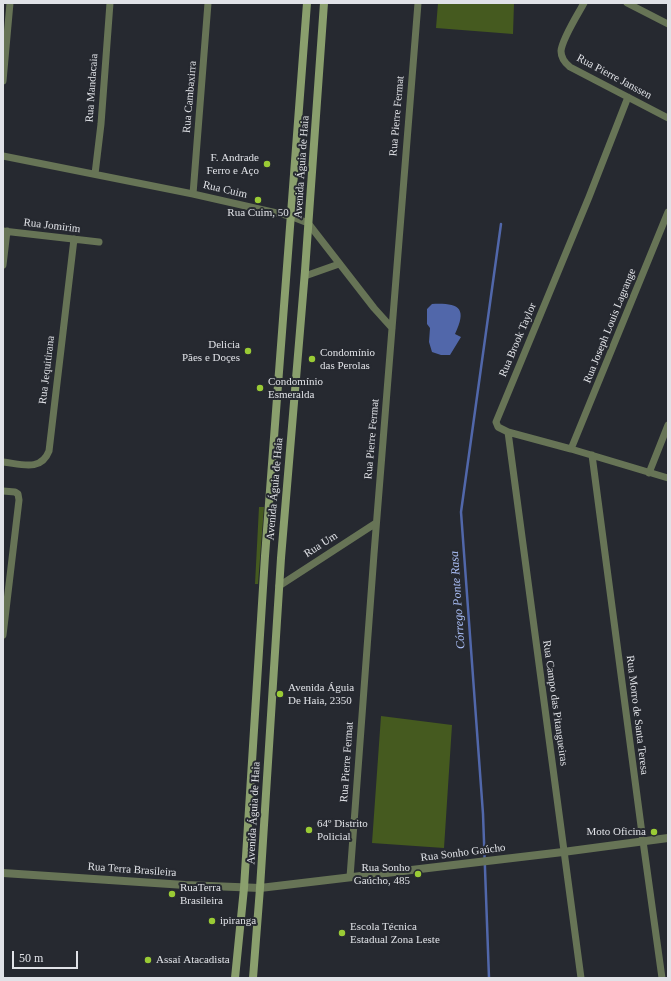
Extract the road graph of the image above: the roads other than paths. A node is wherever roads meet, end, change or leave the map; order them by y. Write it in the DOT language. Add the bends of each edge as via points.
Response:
graph roads {
  1 [pos="10,3"];
  2 [pos="110,3"];
  3 [pos="208,3"];
  4 [pos="307,3"];
  5 [pos="324,3"];
  6 [pos="418,3"];
  7 [pos="584,3"];
  8 [pos="627,3"];
  9 [pos="668,24"];
  10 [pos="3,81"];
  11 [pos="628,97"];
  12 [pos="668,118"];
  13 [pos="3,156"];
  14 [pos="95,174"];
  15 [pos="193,194"];
  16 [pos="668,212"];
  17 [pos="290,216"];
  18 [pos="308,223"];
  19 [pos="5,231"];
  20 [pos="74,239"];
  21 [pos="99,242"];
  22 [pos="339,264"];
  23 [pos="3,265"];
  24 [pos="305,276"];
  25 [pos="392,328"];
  26 [pos="668,425"];
  27 [pos="508,432"];
  28 [pos="571,449"];
  29 [pos="592,455"];
  30 [pos="3,462"];
  31 [pos="649,473"];
  32 [pos="668,478"];
  33 [pos="3,491"];
  34 [pos="376,523"];
  35 [pos="266,541"];
  36 [pos="281,551"];
  37 [pos="278,586"];
  38 [pos="3,635"];
  39 [pos="668,838"];
  40 [pos="642,841"];
  41 [pos="563,852"];
  42 [pos="3,873"];
  43 [pos="350,877"];
  44 [pos="244,888"];
  45 [pos="260,888"];
  46 [pos="236,978"];
  47 [pos="253,978"];
  48 [pos="581,978"];
  49 [pos="662,978"];
  1 -- 10 [label="street"];
  2 -- 14 [label="street, Rua Mandacaia"];
  3 -- 15 [label="street, Rua Cambaxirra"];
  4 -- 17 [label="main road, Avenida Águia de Haia"];
  5 -- 18 [label="main road, Avenida Águia de Haia"];
  6 -- 25 [label="street, Rua Pierre Fermat"];
  7 -- 11 [label="street, Rua Pierre Janssen" via="563,42 561,52 564,61 570,67"];
  8 -- 9 [label="street"];
  11 -- 12 [label="street, Rua Pierre Janssen"];
  11 -- 27 [label="street, Rua Brook Taylor" via="496,420 498,428"];
  13 -- 14 [label="street, Rua Cuim"];
  14 -- 15 [label="street, Rua Cuim"];
  15 -- 17 [label="street, Rua Cuim"];
  16 -- 28 [label="street, Rua Joseph Louis Lagrange"];
  17 -- 18 [label="street, Rua Cuim"];
  17 -- 35 [label="main road, Avenida Águia de Haia"];
  18 -- 22 [label="street"];
  18 -- 24 [label="main road, Avenida Águia de Haia"];
  19 -- 20 [label="street, Rua Jomirim"];
  19 -- 23 [label="street"];
  20 -- 21 [label="street, Rua Jomirim"];
  20 -- 30 [label="street, Rua Jequitirana" via="49,451 47,457 35,466"];
  22 -- 24 [label="street"];
  22 -- 25 [label="street"];
  24 -- 36 [label="main road, Avenida Águia de Haia"];
  25 -- 34 [label="street, Rua Pierre Fermat"];
  26 -- 31 [label="street"];
  27 -- 28 [label="street"];
  27 -- 41 [label="street, Rua Campo das Pitangueiras"];
  28 -- 29 [label="street"];
  29 -- 31 [label="street"];
  29 -- 40 [label="street, Rua Morro de Santa Teresa"];
  31 -- 32 [label="street"];
  33 -- 38 [label="street" via="15,492 20,500"];
  34 -- 37 [label="street, Rua Um"];
  34 -- 43 [label="street, Rua Pierre Fermat"];
  35 -- 36 [label="main road" via="272,553 277,554"];
  35 -- 44 [label="main road, Avenida Águia de Haia"];
  36 -- 37 [label="main road, Avenida Águia de Haia"];
  37 -- 45 [label="main road, Avenida Águia de Haia"];
  39 -- 40 [label="street, Rua Sonho Gaúcho"];
  40 -- 41 [label="street, Rua Sonho Gaúcho"];
  40 -- 49 [label="street, Rua Morro de Santa Teresa"];
  41 -- 43 [label="street, Rua Sonho Gaúcho"];
  41 -- 48 [label="street, Rua Campo das Pitangueiras"];
  42 -- 44 [label="street, Rua Terra Brasileira"];
  43 -- 45 [label="street, Rua Sonho Gaúcho"];
  44 -- 45 [label="street, Rua Terra Brasileira"];
  44 -- 46 [label="main road, Avenida Águia de Haia"];
  45 -- 47 [label="main road, Avenida Águia de Haia"];
}
